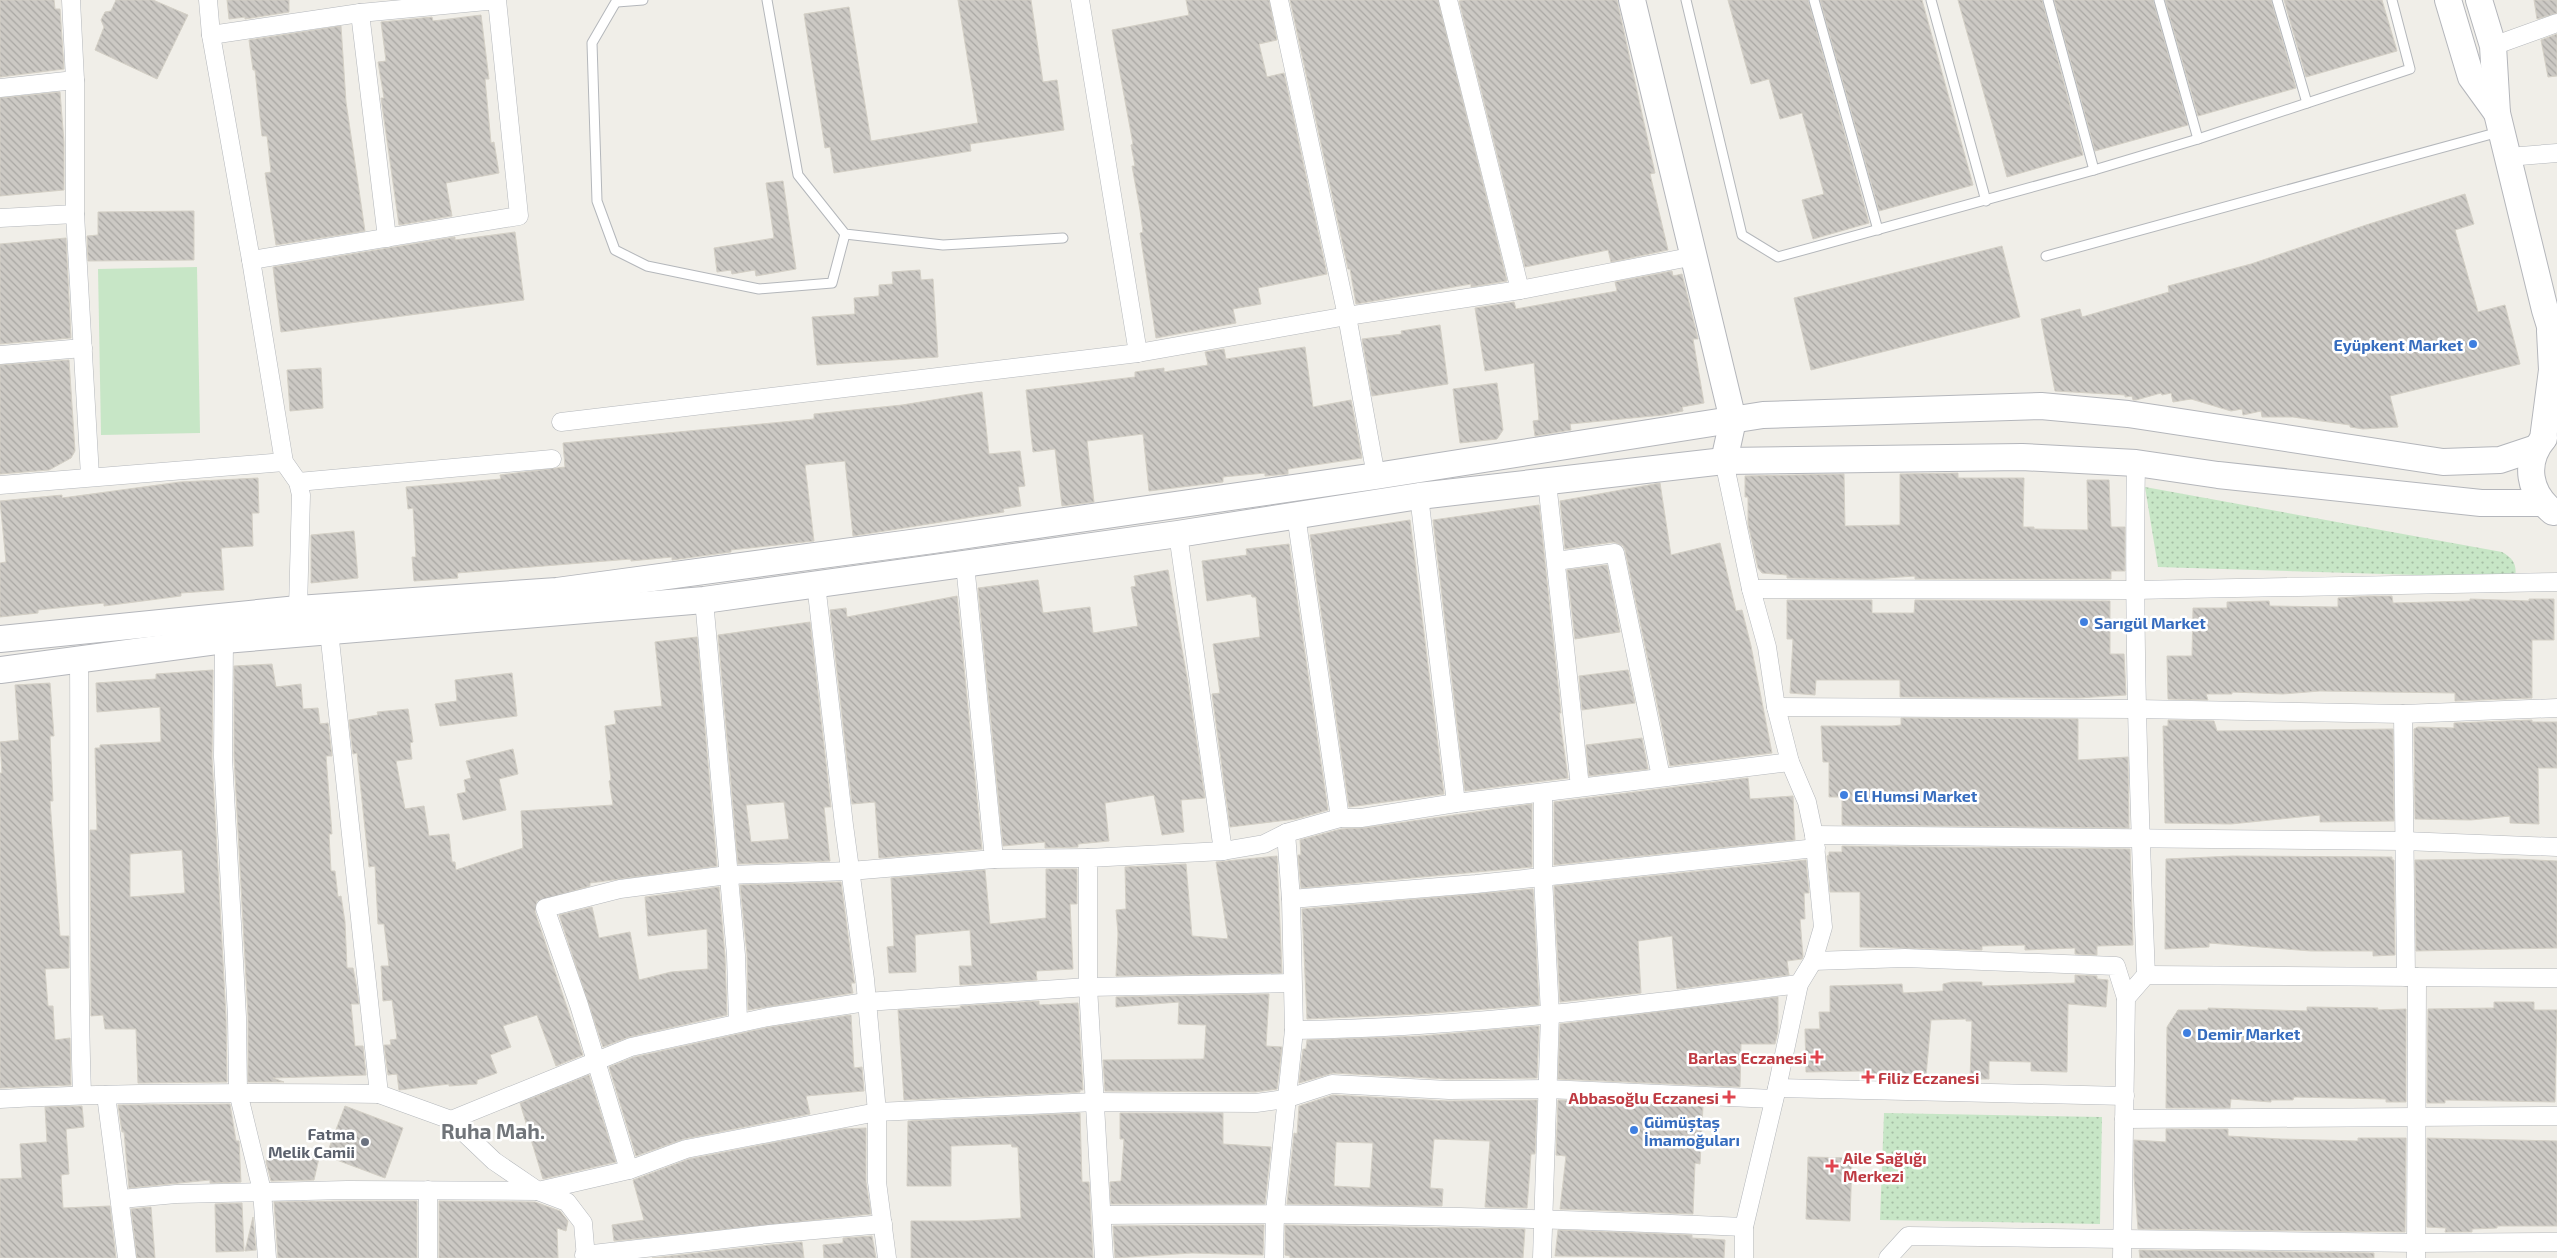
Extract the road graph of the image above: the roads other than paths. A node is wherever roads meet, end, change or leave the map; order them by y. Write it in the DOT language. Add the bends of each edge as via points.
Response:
graph roads {
  1 [pos="72,0"];
  2 [pos="208,0"];
  3 [pos="643,0"];
  4 [pos="767,0"];
  5 [pos="1080,0"];
  6 [pos="1279,0"];
  7 [pos="1448,0"];
  8 [pos="1632,0"];
  9 [pos="1686,0"];
  10 [pos="1814,0"];
  11 [pos="1931,0"];
  12 [pos="2048,0"];
  13 [pos="2159,0"];
  14 [pos="2277,0"];
  15 [pos="2392,0"];
  16 [pos="2448,0"];
  17 [pos="2479,0"];
  18 [pos="617,1"];
  19 [pos="360,13"];
  20 [pos="2557,23"];
  21 [pos="211,35"];
  22 [pos="2493,46"];
  23 [pos="75,80"];
  24 [pos="0,88"];
  25 [pos="2308,103"];
  26 [pos="2499,122"];
  27 [pos="2198,139"];
  28 [pos="2557,153"];
  29 [pos="2508,157"];
  30 [pos="2094,170"];
  31 [pos="1986,201"];
  32 [pos="75,214"];
  33 [pos="0,218"];
  34 [pos="1878,230"];
  35 [pos="844,234"];
  36 [pos="387,238"];
  37 [pos="1063,238"];
  38 [pos="1695,256"];
  39 [pos="2046,256"];
  40 [pos="251,260"];
  41 [pos="1520,290"];
  42 [pos="1347,316"];
  43 [pos="2552,324"];
  44 [pos="84,348"];
  45 [pos="1138,354"];
  46 [pos="0,355"];
  47 [pos="1732,420"];
  48 [pos="561,422"];
  49 [pos="2546,439"];
  50 [pos="552,459"];
  51 [pos="1724,461"];
  52 [pos="284,462"];
  53 [pos="2136,463"];
  54 [pos="90,476"];
  55 [pos="1376,476"];
  56 [pos="298,482"];
  57 [pos="1548,482"];
  58 [pos="0,485"];
  59 [pos="1419,496"];
  60 [pos="2550,509"];
  61 [pos="1296,515"];
  62 [pos="1178,534"];
  63 [pos="1556,561"];
  64 [pos="965,564"];
  65 [pos="2557,582"];
  66 [pos="816,584"];
  67 [pos="1751,589"];
  68 [pos="2134,590"];
  69 [pos="704,600"];
  70 [pos="298,609"];
  71 [pos="329,631"];
  72 [pos="0,639"];
  73 [pos="224,640"];
  74 [pos="79,660"];
  75 [pos="0,670"];
  76 [pos="1776,707"];
  77 [pos="2557,708"];
  78 [pos="2136,709"];
  79 [pos="2403,714"];
  80 [pos="1790,762"];
  81 [pos="1661,777"];
  82 [pos="1580,787"];
  83 [pos="1542,794"];
  84 [pos="1456,802"];
  85 [pos="1340,818"];
  86 [pos="1286,833"];
  87 [pos="2141,838"];
  88 [pos="1815,841"];
  89 [pos="2404,841"];
  90 [pos="2557,847"];
  91 [pos="1223,851"];
  92 [pos="1088,858"];
  93 [pos="994,859"];
  94 [pos="850,871"];
  95 [pos="728,875"];
  96 [pos="1543,877"];
  97 [pos="1291,899"];
  98 [pos="1813,961"];
  99 [pos="2146,975"];
  100 [pos="2412,977"];
  101 [pos="2557,978"];
  102 [pos="1291,983"];
  103 [pos="1799,984"];
  104 [pos="1088,987"];
  105 [pos="2126,998"];
  106 [pos="866,1002"];
  107 [pos="1550,1014"];
  108 [pos="738,1022"];
  109 [pos="1294,1030"];
  110 [pos="595,1060"];
  111 [pos="1547,1089"];
  112 [pos="238,1092"];
  113 [pos="82,1094"];
  114 [pos="379,1094"];
  115 [pos="1776,1094"];
  116 [pos="106,1095"];
  117 [pos="2125,1096"];
  118 [pos="0,1099"];
  119 [pos="1285,1099"];
  120 [pos="1096,1102"];
  121 [pos="878,1112"];
  122 [pos="2557,1116"];
  123 [pos="2418,1117"];
  124 [pos="2124,1119"];
  125 [pos="451,1120"];
  126 [pos="629,1170"];
  127 [pos="428,1190"];
  128 [pos="262,1191"];
  129 [pos="538,1191"];
  130 [pos="121,1199"];
  131 [pos="1275,1212"];
  132 [pos="1102,1215"];
  133 [pos="1543,1217"];
  134 [pos="883,1224"];
  135 [pos="1744,1227"];
  136 [pos="2122,1239"];
  137 [pos="2557,1242"];
  138 [pos="2523,1250"];
  139 [pos="2416,1251"];
  140 [pos="585,1257"];
  141 [pos="127,1258"];
  142 [pos="267,1258"];
  143 [pos="428,1258"];
  144 [pos="887,1258"];
  145 [pos="1104,1258"];
  146 [pos="1274,1258"];
  147 [pos="1542,1258"];
  148 [pos="1744,1258"];
  149 [pos="1888,1258"];
  150 [pos="2122,1258"];
  1 -- 23 [label="street"];
  2 -- 21 [label="street"];
  3 -- 18 [label="lane"];
  4 -- 35 [label="lane" via="798,175"];
  5 -- 45 [label="street"];
  6 -- 42 [label="street"];
  7 -- 41 [label="street"];
  8 -- 38 [label="main road"];
  9 -- 34 [label="lane" via="1742,236 1778,258"];
  10 -- 34 [label="lane"];
  11 -- 31 [label="lane"];
  12 -- 30 [label="lane"];
  13 -- 27 [label="lane"];
  14 -- 25 [label="lane"];
  15 -- 25 [label="lane" via="2410,69"];
  16 -- 26 [label="main road" via="2471,77"];
  17 -- 22 [label="main road"];
  18 -- 35 [label="lane" via="592,43 597,201 615,250 648,266 759,289 832,283"];
  19 -- 21 [label="street"];
  19 -- 36 [label="street"];
  19 -- 36 [label="street" via="497,0 519,216"];
  20 -- 22 [label="street"];
  21 -- 40 [label="street"];
  22 -- 26 [label="main road"];
  23 -- 24 [label="street"];
  23 -- 32 [label="street"];
  25 -- 27 [label="lane"];
  26 -- 29 [label="main road"];
  26 -- 39 [label="lane"];
  27 -- 30 [label="lane"];
  28 -- 29 [label="street"];
  29 -- 43 [label="main road"];
  30 -- 31 [label="lane"];
  31 -- 34 [label="lane"];
  32 -- 33 [label="street"];
  32 -- 44 [label="street"];
  35 -- 37 [label="lane" via="943,245"];
  36 -- 40 [label="street"];
  38 -- 41 [label="street"];
  38 -- 47 [label="main road"];
  40 -- 52 [label="street"];
  41 -- 42 [label="street"];
  42 -- 45 [label="street"];
  42 -- 55 [label="street"];
  43 -- 49 [label="main road"];
  44 -- 46 [label="street"];
  44 -- 54 [label="street"];
  45 -- 48 [label="street"];
  47 -- 49 [label="main road" via="1763,415 2041,406 2128,414 2443,462 2500,460"];
  47 -- 51 [label="main road"];
  47 -- 55 [label="main road"];
  49 -- 60 [label="main road" via="2531,462 2531,477 2534,491"];
  50 -- 56 [label="street"];
  51 -- 53 [label="main road" via="2022,457"];
  51 -- 57 [label="main road"];
  51 -- 67 [label="street"];
  52 -- 54 [label="street"];
  52 -- 56 [label="street"];
  53 -- 60 [label="main road" via="2218,475"];
  53 -- 68 [label="street"];
  54 -- 58 [label="street"];
  55 -- 70 [label="main road" via="557,591"];
  56 -- 70 [label="street" via="301,495"];
  57 -- 59 [label="main road"];
  57 -- 63 [label="street"];
  59 -- 61 [label="main road"];
  59 -- 84 [label="street"];
  61 -- 62 [label="main road"];
  61 -- 85 [label="street"];
  62 -- 64 [label="main road"];
  62 -- 91 [label="street"];
  63 -- 81 [label="street" via="1615,553"];
  63 -- 82 [label="street"];
  64 -- 66 [label="main road"];
  64 -- 93 [label="street"];
  65 -- 68 [label="street"];
  66 -- 69 [label="main road"];
  66 -- 94 [label="street"];
  67 -- 68 [label="street"];
  67 -- 76 [label="street" via="1767,647"];
  68 -- 78 [label="street"];
  69 -- 71 [label="main road"];
  69 -- 95 [label="street"];
  70 -- 72 [label="main road"];
  71 -- 73 [label="main road"];
  71 -- 114 [label="street"];
  73 -- 74 [label="main road"];
  73 -- 112 [label="street" via="223,758"];
  74 -- 75 [label="main road"];
  74 -- 113 [label="street" via="78,971"];
  76 -- 78 [label="street"];
  76 -- 80 [label="street"];
  77 -- 79 [label="street"];
  78 -- 79 [label="street"];
  78 -- 87 [label="street"];
  79 -- 89 [label="street"];
  80 -- 81 [label="street"];
  80 -- 88 [label="street" via="1807,802"];
  81 -- 82 [label="street"];
  82 -- 83 [label="street"];
  83 -- 84 [label="street"];
  83 -- 96 [label="street"];
  84 -- 85 [label="street" via="1361,818"];
  85 -- 86 [label="street"];
  86 -- 91 [label="street" via="1264,844"];
  86 -- 97 [label="street"];
  87 -- 88 [label="street"];
  87 -- 89 [label="street"];
  87 -- 99 [label="street"];
  88 -- 96 [label="street"];
  88 -- 98 [label="street" via="1823,927"];
  89 -- 90 [label="street"];
  89 -- 100 [label="street"];
  91 -- 92 [label="street"];
  92 -- 93 [label="street"];
  92 -- 104 [label="street"];
  93 -- 94 [label="street"];
  94 -- 95 [label="street"];
  94 -- 106 [label="street"];
  95 -- 108 [label="street" via="736,955"];
  95 -- 110 [label="street" via="620,889 545,908"];
  96 -- 97 [label="street"];
  96 -- 107 [label="street"];
  97 -- 102 [label="street"];
  98 -- 103 [label="street"];
  98 -- 105 [label="street" via="1905,958 2116,966"];
  99 -- 100 [label="street"];
  99 -- 105 [label="street"];
  100 -- 101 [label="street"];
  100 -- 123 [label="street"];
  102 -- 104 [label="street"];
  102 -- 109 [label="street"];
  103 -- 107 [label="street"];
  103 -- 115 [label="street"];
  104 -- 106 [label="street"];
  104 -- 120 [label="street"];
  105 -- 117 [label="street"];
  106 -- 108 [label="street"];
  106 -- 121 [label="street"];
  107 -- 109 [label="street" via="1386,1029"];
  107 -- 111 [label="street"];
  108 -- 110 [label="street" via="631,1047"];
  109 -- 119 [label="street"];
  110 -- 125 [label="street"];
  110 -- 126 [label="street"];
  111 -- 115 [label="street"];
  111 -- 119 [label="street" via="1449,1090 1332,1084"];
  111 -- 133 [label="street"];
  112 -- 114 [label="street"];
  112 -- 116 [label="street"];
  112 -- 128 [label="street"];
  113 -- 116 [label="street"];
  113 -- 118 [label="street"];
  114 -- 125 [label="street"];
  115 -- 117 [label="street"];
  115 -- 135 [label="street"];
  116 -- 130 [label="street"];
  117 -- 124 [label="street"];
  119 -- 120 [label="street" via="1256,1103"];
  119 -- 131 [label="street"];
  120 -- 121 [label="street"];
  120 -- 132 [label="street"];
  121 -- 126 [label="street" via="686,1149"];
  121 -- 134 [label="street" via="877,1182"];
  122 -- 123 [label="street"];
  123 -- 124 [label="street"];
  123 -- 139 [label="street"];
  124 -- 136 [label="street"];
  125 -- 129 [label="street" via="494,1161"];
  126 -- 129 [label="street"];
  127 -- 128 [label="street"];
  127 -- 129 [label="street"];
  127 -- 143 [label="street"];
  128 -- 130 [label="street"];
  128 -- 142 [label="street"];
  129 -- 140 [label="street" via="567,1202 584,1223"];
  130 -- 141 [label="street"];
  131 -- 132 [label="street"];
  131 -- 133 [label="street"];
  131 -- 146 [label="street"];
  132 -- 145 [label="street"];
  133 -- 135 [label="street"];
  133 -- 147 [label="street"];
  134 -- 140 [label="street" via="769,1234"];
  134 -- 144 [label="street"];
  135 -- 148 [label="street"];
  136 -- 139 [label="street"];
  136 -- 149 [label="street" via="1908,1236"];
  136 -- 150 [label="street"];
  137 -- 138 [label="street"];
  138 -- 139 [label="street"];
}
